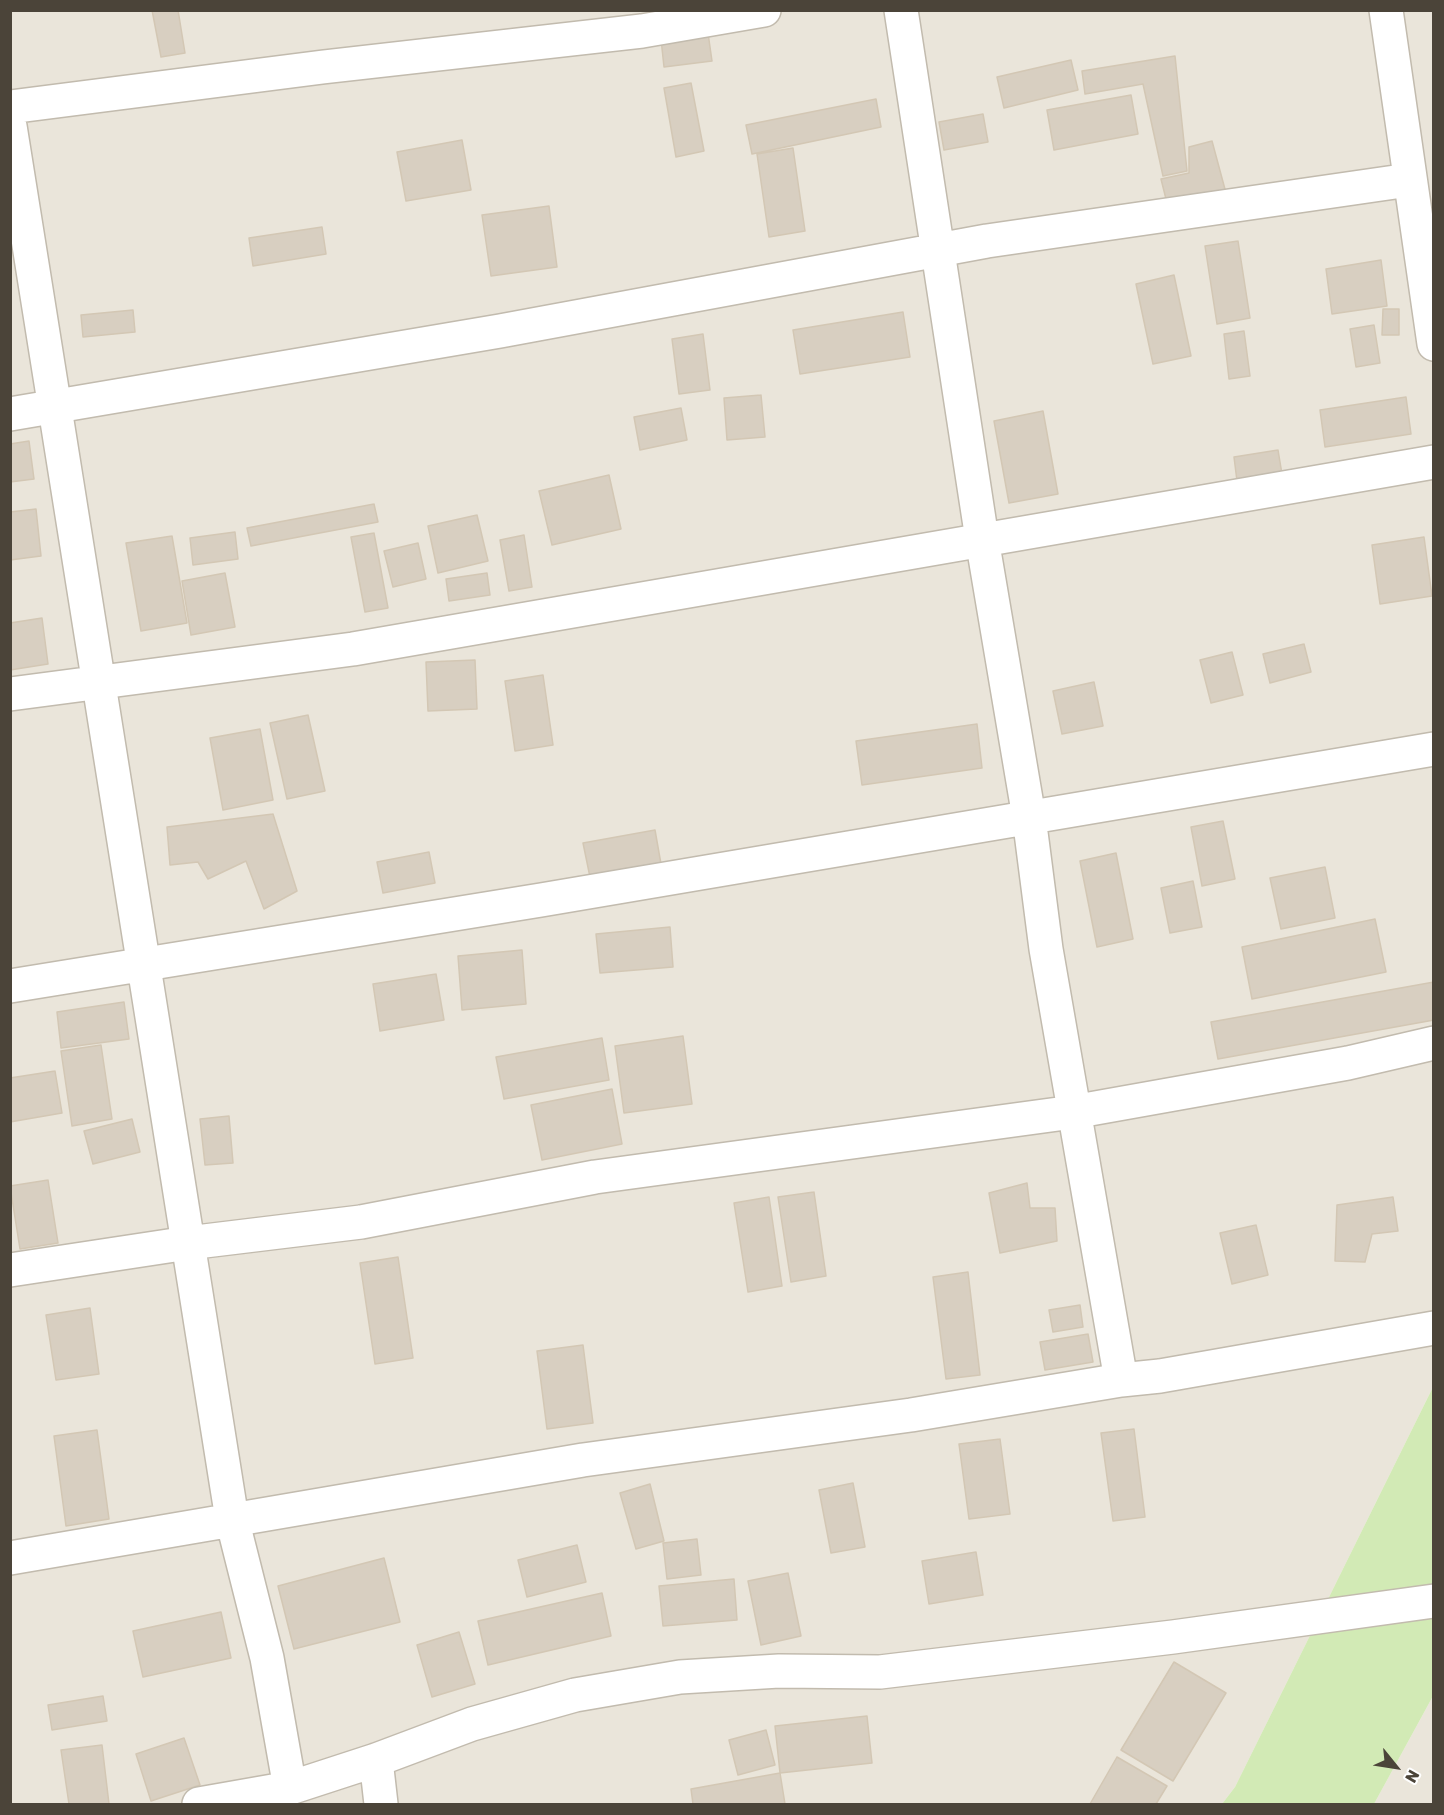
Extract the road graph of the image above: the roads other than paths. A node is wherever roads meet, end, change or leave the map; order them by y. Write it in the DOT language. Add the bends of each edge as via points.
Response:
graph roads {
  1 [pos="765,10"];
  2 [pos="901,10"];
  3 [pos="1386,10"];
  4 [pos="10,107"];
  5 [pos="10,126"];
  6 [pos="1409,180"];
  7 [pos="939,250"];
  8 [pos="1434,344"];
  9 [pos="56,407"];
  10 [pos="10,414"];
  11 [pos="1434,462"];
  12 [pos="982,538"];
  13 [pos="99,681"];
  14 [pos="10,694"];
  15 [pos="1434,749"];
  16 [pos="1029,817"];
  17 [pos="144,966"];
  18 [pos="10,986"];
  19 [pos="1434,1043"];
  20 [pos="1073,1112"];
  21 [pos="188,1243"];
  22 [pos="10,1270"];
  23 [pos="1434,1328"];
  24 [pos="1121,1380"];
  25 [pos="232,1519"];
  26 [pos="10,1558"];
  27 [pos="1434,1601"];
  28 [pos="376,1760"];
  29 [pos="290,1788"];
  30 [pos="199,1804"];
  31 [pos="381,1804"];
  1 -- 4 [label="street" via="642,31"];
  2 -- 7 [label="street"];
  3 -- 6 [label="street"];
  5 -- 9 [label="street"];
  6 -- 7 [label="street"];
  6 -- 8 [label="street"];
  7 -- 9 [label="street"];
  7 -- 12 [label="street"];
  9 -- 10 [label="street"];
  9 -- 13 [label="street"];
  11 -- 12 [label="street"];
  12 -- 13 [label="street" via="353,649"];
  12 -- 16 [label="street"];
  13 -- 14 [label="street"];
  13 -- 17 [label="street"];
  15 -- 16 [label="street"];
  16 -- 17 [label="street"];
  16 -- 20 [label="street"];
  17 -- 18 [label="street"];
  17 -- 21 [label="street"];
  19 -- 20 [label="street" via="1348,1063"];
  20 -- 21 [label="street" via="595,1178 361,1222"];
  20 -- 24 [label="street"];
  21 -- 22 [label="street"];
  21 -- 25 [label="street"];
  23 -- 24 [label="street"];
  24 -- 25 [label="street" via="911,1415 583,1460"];
  25 -- 26 [label="street"];
  25 -- 29 [label="street" via="267,1658"];
  27 -- 28 [label="street" via="880,1672 779,1671 680,1677 575,1695 472,1724"];
  28 -- 29 [label="street"];
  28 -- 31 [label="street"];
  29 -- 30 [label="street"];
}
